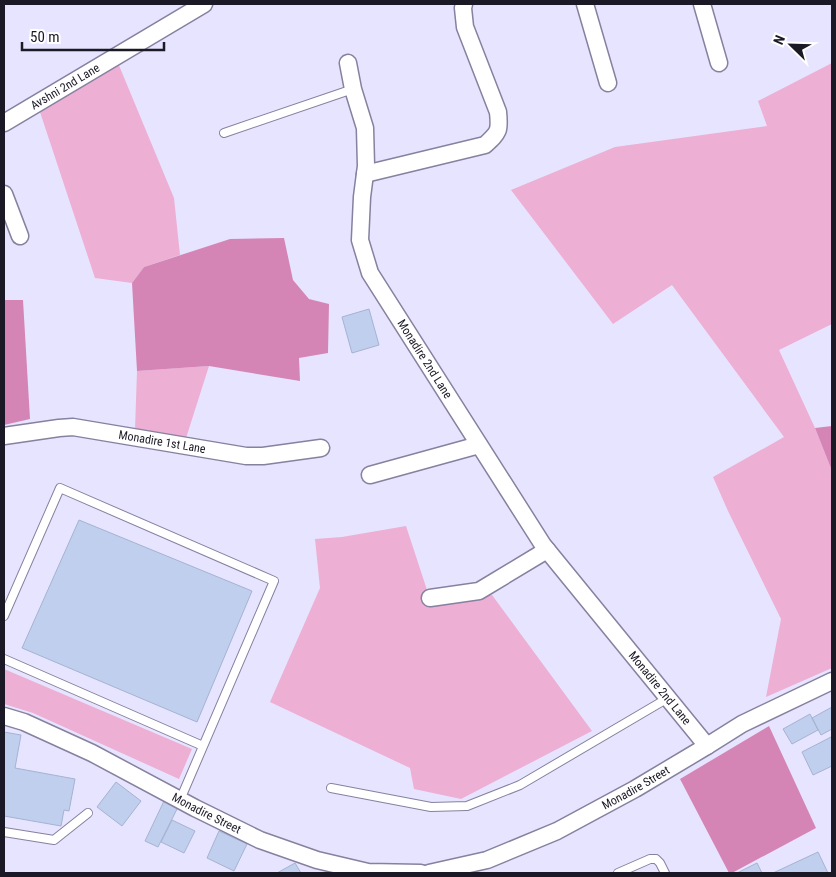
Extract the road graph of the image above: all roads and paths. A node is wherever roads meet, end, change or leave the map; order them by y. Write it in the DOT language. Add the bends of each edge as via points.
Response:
graph roads {
  1 [pos="204,4"];
  2 [pos="464,4"];
  3 [pos="585,4"];
  4 [pos="702,4"];
  5 [pos="348,63"];
  6 [pos="719,63"];
  7 [pos="608,83"];
  8 [pos="353,89"];
  9 [pos="4,123"];
  10 [pos="224,132"];
  11 [pos="365,174"];
  12 [pos="4,194"];
  13 [pos="20,236"];
  14 [pos="4,436"];
  15 [pos="479,445"];
  16 [pos="321,448"];
  17 [pos="370,475"];
  18 [pos="547,550"];
  19 [pos="430,598"];
  20 [pos="4,616"];
  21 [pos="4,659"];
  22 [pos="832,681"];
  23 [pos="668,698"];
  24 [pos="4,716"];
  25 [pos="203,746"];
  26 [pos="708,746"];
  27 [pos="331,788"];
  28 [pos="180,800"];
  29 [pos="88,813"];
  30 [pos="4,832"];
  31 [pos="368,873"];
  32 [pos="421,873"];
  33 [pos="429,873"];
  34 [pos="618,873"];
  35 [pos="665,873"];
  1 -- 9 [label="street, Avshni 2nd Lane"];
  2 -- 11 [label="street" via="466,27 498,112 500,126 497,134 485,145"];
  3 -- 7 [label="street"];
  4 -- 6 [label="street"];
  5 -- 8 [label="street, Monadire 2nd Lane"];
  8 -- 10 [label="lane"];
  8 -- 11 [label="street, Monadire 2nd Lane" via="365,128"];
  11 -- 15 [label="street, Monadire 2nd Lane" via="360,240 370,273"];
  12 -- 13 [label="street"];
  14 -- 16 [label="street, Monadire 1st Lane" via="73,427 246,456"];
  15 -- 17 [label="street"];
  15 -- 18 [label="street, Monadire 2nd Lane"];
  18 -- 19 [label="street" via="478,591"];
  18 -- 23 [label="street, Monadire 2nd Lane"];
  20 -- 25 [label="lane" via="60,488 274,581"];
  21 -- 25 [label="lane"];
  22 -- 26 [label="street, Monadire Street" via="742,724"];
  23 -- 26 [label="street, Monadire 2nd Lane"];
  23 -- 27 [label="lane" via="520,785 467,806 431,807"];
  24 -- 28 [label="street, Monadire Street" via="92,753"];
  25 -- 28 [label="lane"];
  26 -- 33 [label="street, Monadire Street" via="557,831 487,860"];
  28 -- 31 [label="street, Monadire Street" via="260,840"];
  29 -- 30 [label="lane" via="54,840"];
  31 -- 32 [label="street, Monadire Street"];
  34 -- 35 [label="lane" via="656,859"];
}
